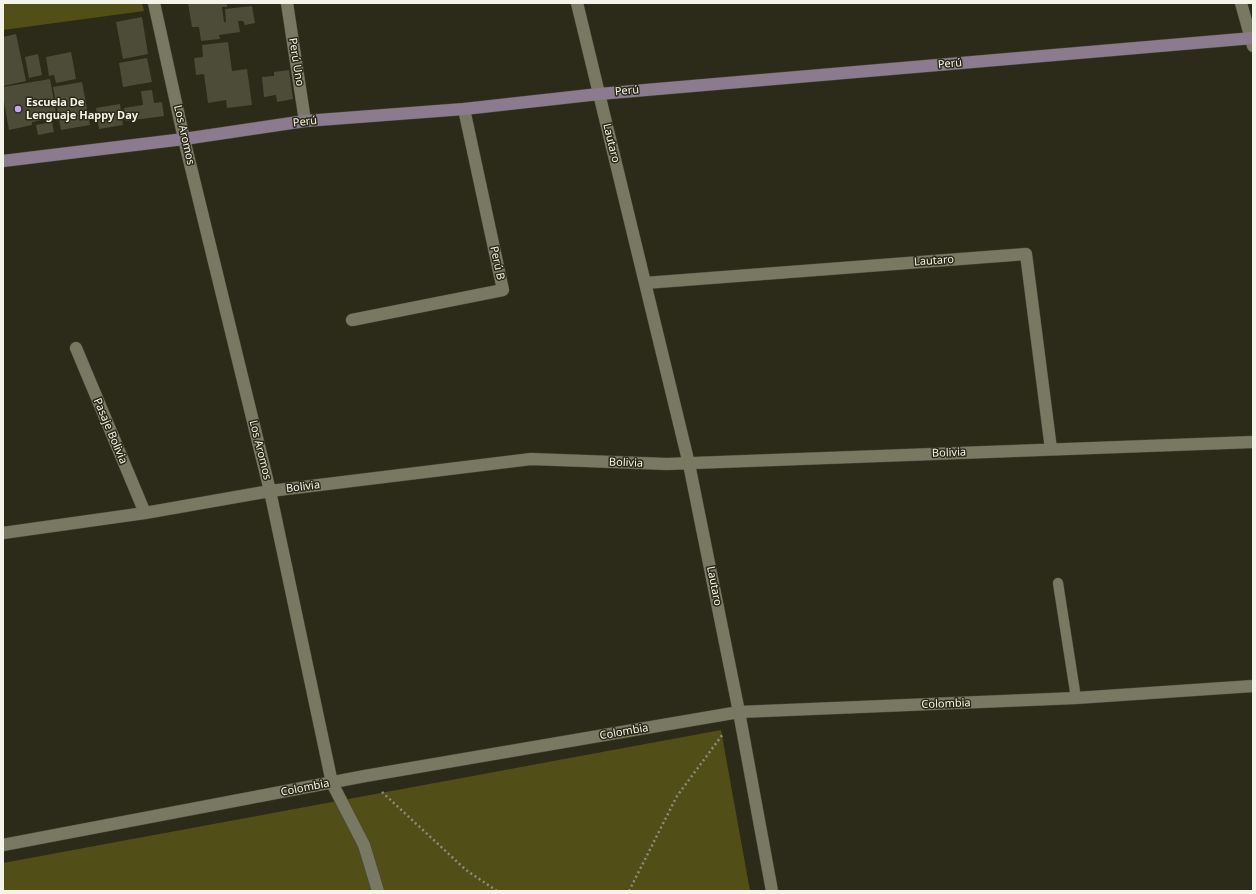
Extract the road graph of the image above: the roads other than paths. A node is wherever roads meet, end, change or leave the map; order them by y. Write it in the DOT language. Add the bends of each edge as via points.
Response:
graph roads {
  1 [pos="154,3"];
  2 [pos="287,3"];
  3 [pos="578,3"];
  4 [pos="1241,3"];
  5 [pos="1252,41"];
  6 [pos="599,94"];
  7 [pos="464,109"];
  8 [pos="305,121"];
  9 [pos="184,139"];
  10 [pos="3,161"];
  11 [pos="645,283"];
  12 [pos="352,320"];
  13 [pos="76,348"];
  14 [pos="1253,442"];
  15 [pos="1051,449"];
  16 [pos="689,464"];
  17 [pos="270,491"];
  18 [pos="145,513"];
  19 [pos="3,533"];
  20 [pos="1058,583"];
  21 [pos="1253,686"];
  22 [pos="1076,698"];
  23 [pos="739,712"];
  24 [pos="332,784"];
  25 [pos="3,845"];
  26 [pos="378,891"];
  27 [pos="772,891"];
  1 -- 9 [label="street, Los Aromos"];
  2 -- 8 [label="street, Perú Uno"];
  3 -- 6 [label="street, Lautaro"];
  4 -- 5 [label="street"];
  5 -- 6 [label="main road, Perú"];
  6 -- 7 [label="main road, Perú"];
  6 -- 11 [label="street, Lautaro"];
  7 -- 8 [label="main road, Perú"];
  7 -- 12 [label="street, Perú B" via="503,290"];
  8 -- 9 [label="main road, Perú"];
  9 -- 10 [label="main road, Perú"];
  9 -- 17 [label="street, Los Aromos"];
  11 -- 15 [label="street, Lautaro" via="1026,254"];
  11 -- 16 [label="street, Lautaro"];
  13 -- 18 [label="street, Pasaje Bolivia"];
  14 -- 15 [label="street, Bolivia"];
  15 -- 16 [label="street, Bolivia"];
  16 -- 17 [label="street, Bolivia" via="531,459"];
  16 -- 23 [label="street, Lautaro"];
  17 -- 18 [label="street, Bolivia"];
  17 -- 24 [label="street, Los Aromos"];
  18 -- 19 [label="street, Bolivia"];
  20 -- 22 [label="lane"];
  21 -- 22 [label="street, Colombia"];
  22 -- 23 [label="street, Colombia"];
  23 -- 24 [label="street, Colombia" via="365,776"];
  23 -- 27 [label="street, Lautaro"];
  24 -- 25 [label="street, Colombia"];
  24 -- 26 [label="street, Los Aromos" via="364,845"];
}
